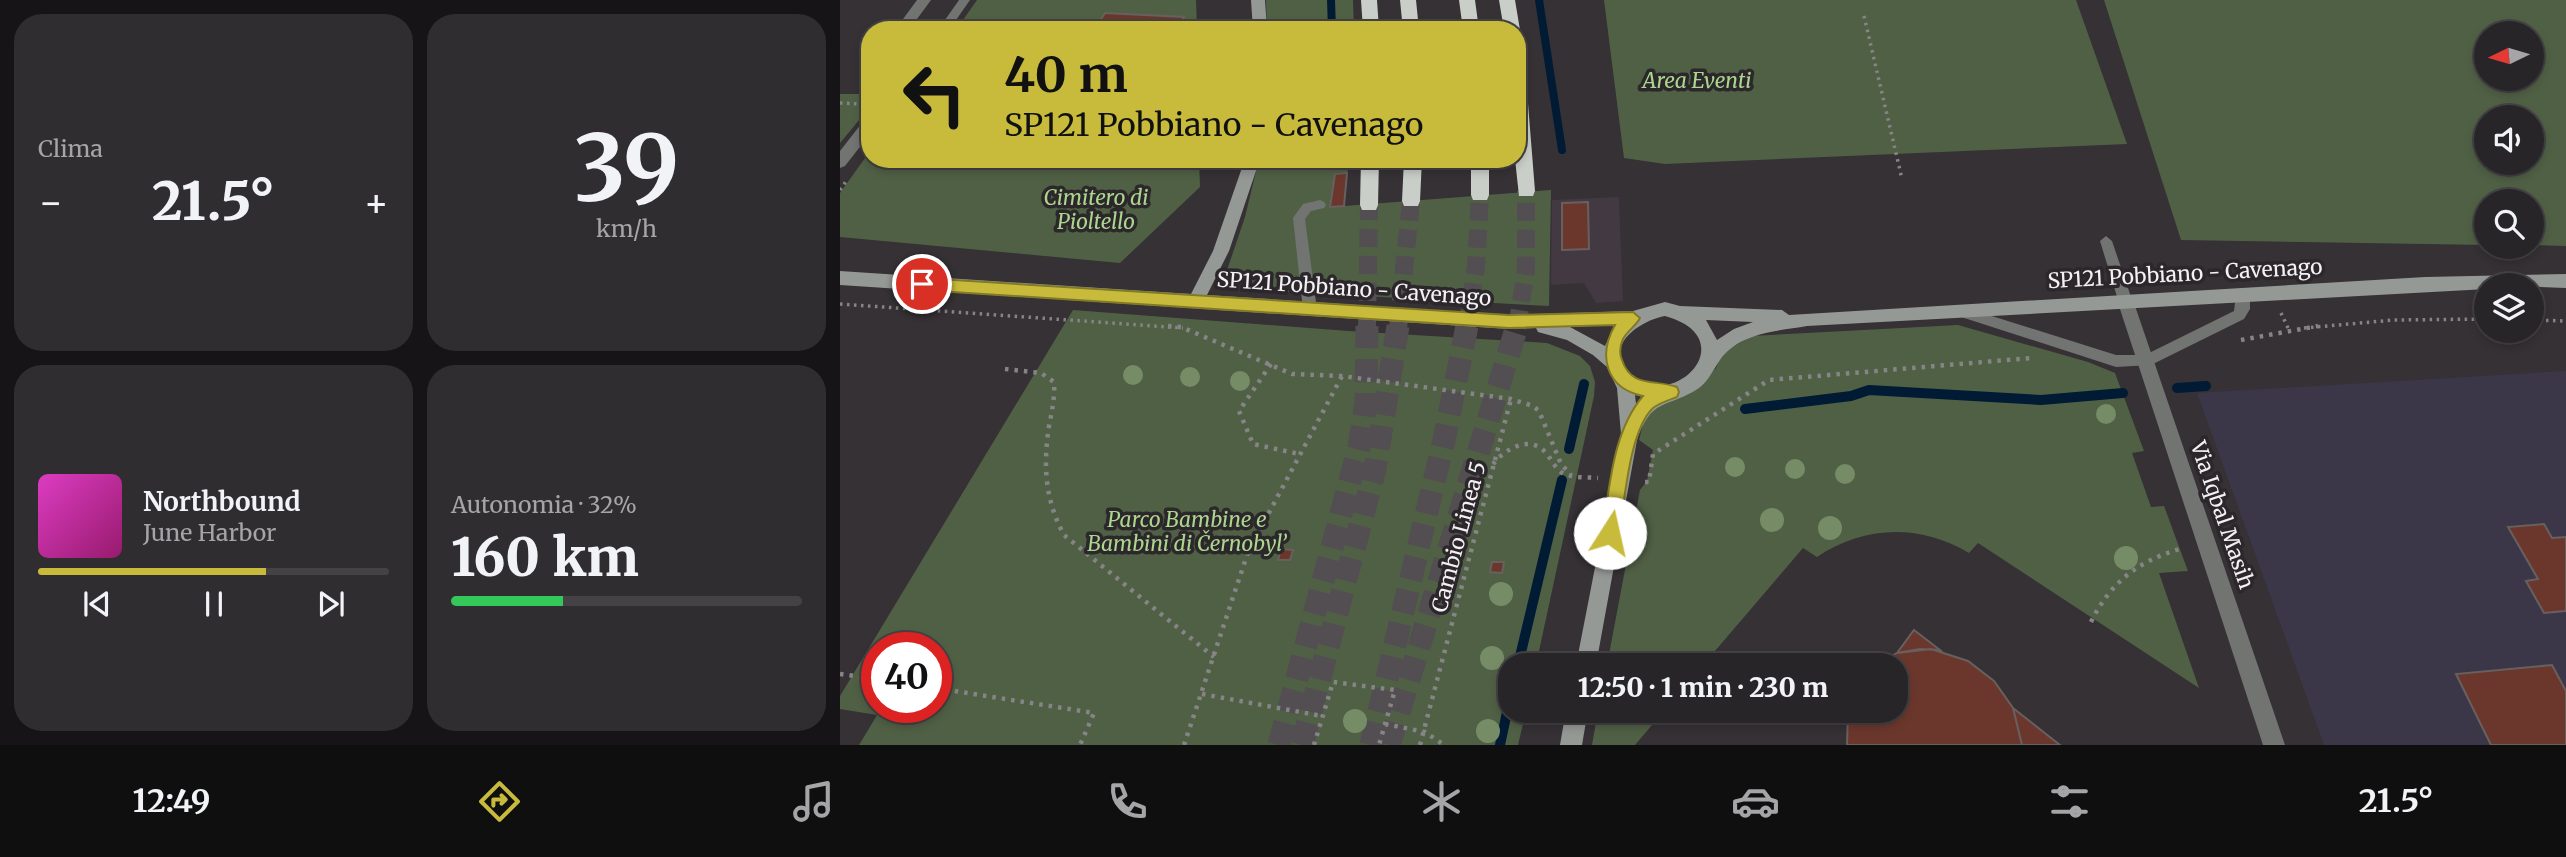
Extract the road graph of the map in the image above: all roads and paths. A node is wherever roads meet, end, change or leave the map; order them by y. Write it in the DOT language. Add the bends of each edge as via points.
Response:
graph roads {
  1 [pos="924,0"];
  2 [pos="965,0"];
  3 [pos="1258,0"];
  4 [pos="1369,0"];
  5 [pos="1408,0"];
  6 [pos="1466,0"];
  7 [pos="1507,0"];
  8 [pos="1864,16"];
  9 [pos="909,21"];
  10 [pos="950,21"];
  11 [pos="1259,21"];
  12 [pos="1370,21"];
  13 [pos="1410,21"];
  14 [pos="1470,21"];
  15 [pos="1510,21"];
  16 [pos="840,103"];
  17 [pos="861,104"];
  18 [pos="861,135"];
  19 [pos="840,162"];
  20 [pos="1250,168"];
  21 [pos="1370,168"];
  22 [pos="1413,168"];
  23 [pos="1480,168"];
  24 [pos="1524,168"];
  25 [pos="1902,179"];
  26 [pos="1526,191"];
  27 [pos="1480,195"];
  28 [pos="1411,201"];
  29 [pos="1320,205"];
  30 [pos="1369,205"];
  31 [pos="2106,241"];
  32 [pos="840,278"];
  33 [pos="2566,281"];
  34 [pos="2243,295"];
  35 [pos="2125,300"];
  36 [pos="1195,303"];
  37 [pos="840,304"];
  38 [pos="1952,309"];
  39 [pos="1310,310"];
  40 [pos="1680,312"];
  41 [pos="1633,318"];
  42 [pos="1807,318"];
  43 [pos="2544,320"];
  44 [pos="2566,321"];
  45 [pos="1509,322"];
  46 [pos="1710,360"];
  47 [pos="2146,361"];
  48 [pos="1271,364"];
  49 [pos="1005,369"];
  50 [pos="1617,369"];
  51 [pos="1342,376"];
  52 [pos="1769,380"];
  53 [pos="1671,392"];
  54 [pos="1511,399"];
  55 [pos="1628,440"];
  56 [pos="1299,454"];
  57 [pos="1493,464"];
  58 [pos="1571,475"];
  59 [pos="1620,480"];
  60 [pos="2180,549"];
  61 [pos="2091,622"];
  62 [pos="1588,653"];
  63 [pos="1214,657"];
  64 [pos="840,674"];
  65 [pos="861,677"];
  66 [pos="952,691"];
  67 [pos="1202,694"];
  68 [pos="1322,716"];
  69 [pos="1575,723"];
  70 [pos="1385,724"];
  71 [pos="1424,732"];
  72 [pos="1080,745"];
  73 [pos="1184,745"];
  74 [pos="1314,745"];
  75 [pos="1379,745"];
  76 [pos="1420,745"];
  77 [pos="1444,745"];
  78 [pos="1571,745"];
  79 [pos="2274,745"];
  1 -- 9 [label="street"];
  2 -- 10 [label="lane"];
  3 -- 11 [label="street"];
  4 -- 12 [label="highway"];
  5 -- 13 [label="highway"];
  6 -- 14 [label="highway"];
  7 -- 15 [label="highway"];
  8 -- 25 [label="path"];
  16 -- 17 [label="path"];
  18 -- 19 [label="street"];
  20 -- 36 [label="street" via="1226,240"];
  21 -- 30 [label="highway"];
  22 -- 28 [label="highway"];
  23 -- 27 [label="highway"];
  24 -- 26 [label="highway"];
  29 -- 39 [label="lane" via="1307,207 1300,218"];
  31 -- 35 [label="lane"];
  32 -- 36 [label="street, SP121 Pobbiano - Cavenago"];
  33 -- 34 [label="street, SP121 Pobbiano - Cavenago"];
  34 -- 35 [label="street, SP121 Pobbiano - Cavenago"];
  34 -- 47 [label="lane" via="2239,315"];
  35 -- 38 [label="street, SP121 Pobbiano - Cavenago"];
  35 -- 47 [label="street, Via Iqbal Masih"];
  36 -- 39 [label="street, SP121 Pobbiano - Cavenago"];
  37 -- 48 [label="path" via="1181,327"];
  38 -- 42 [label="street, SP121 Pobbiano - Cavenago"];
  38 -- 47 [label="lane" via="2116,361"];
  39 -- 45 [label="street, SP121 Pobbiano - Cavenago"];
  40 -- 41 [label="street, SP121 Pobbiano - Cavenago" via="1656,310"];
  40 -- 42 [label="street, SP121 Pobbiano - Cavenago"];
  40 -- 46 [label="street" via="1706,330"];
  41 -- 45 [label="street, SP121 Pobbiano - Cavenago"];
  41 -- 50 [label="street" via="1613,342"];
  42 -- 46 [label="street, SP121 Pobbiano - Cavenago" via="1732,336"];
  43 -- 44 [label="path"];
  45 -- 50 [label="street, SP121 Pobbiano - Cavenago" via="1572,335 1601,352"];
  46 -- 53 [label="street, SP121 Pobbiano - Cavenago" via="1698,379"];
  47 -- 79 [label="street, Via Iqbal Masih"];
  48 -- 51 [label="path" via="1292,374"];
  48 -- 56 [label="path" via="1239,411 1253,444"];
  49 -- 63 [label="path" via="1041,373 1054,382 1045,478 1053,515 1064,534"];
  50 -- 53 [label="street, SP121 Pobbiano - Cavenago" via="1645,391"];
  50 -- 55 [label="street" via="1626,388"];
  51 -- 54 [label="path"];
  51 -- 56 [label="path"];
  52 -- 59 [label="path" via="1653,454 1648,482"];
  53 -- 55 [label="street" via="1643,407"];
  54 -- 57 [label="path"];
  54 -- 58 [label="path" via="1539,411 1561,464"];
  55 -- 59 [label="street"];
  56 -- 63 [label="path" via="1248,552"];
  57 -- 58 [label="path, Cambio Linea 5" via="1505,451 1531,445 1541,449 1558,470"];
  57 -- 71 [label="path, Cambio Linea 5"];
  58 -- 59 [label="path"];
  59 -- 62 [label="street"];
  60 -- 61 [label="path" via="2145,561 2126,574 2102,600"];
  63 -- 67 [label="path"];
  64 -- 65 [label="path"];
  66 -- 72 [label="path" via="1094,713"];
  67 -- 68 [label="path"];
  67 -- 73 [label="path"];
  68 -- 70 [label="path" via="1333,682 1395,690"];
  68 -- 74 [label="path"];
  69 -- 78 [label="street"];
  70 -- 71 [label="path"];
  70 -- 75 [label="path"];
  71 -- 76 [label="path, Cambio Linea 5"];
  71 -- 77 [label="path"];
}
